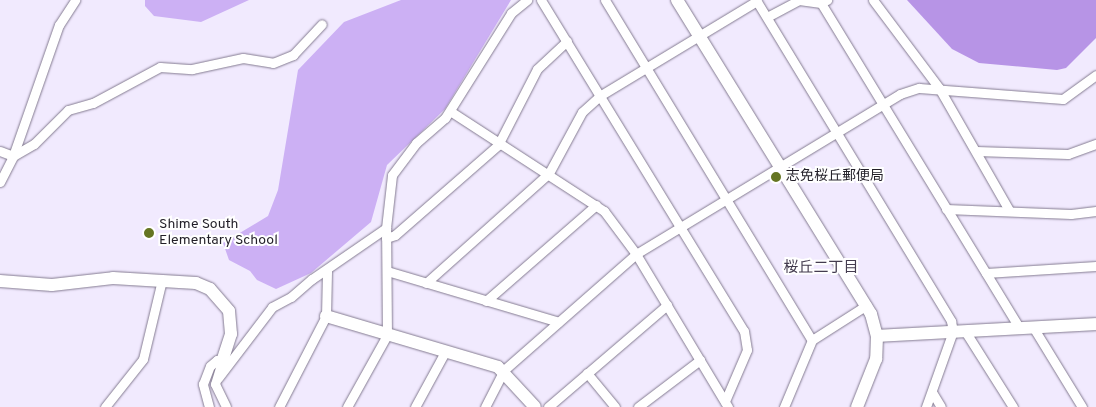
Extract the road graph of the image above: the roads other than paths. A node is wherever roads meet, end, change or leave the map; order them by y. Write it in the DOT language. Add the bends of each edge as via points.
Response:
graph roads {
  1 [pos="75,0"];
  2 [pos="527,0"];
  3 [pos="541,0"];
  4 [pos="605,0"];
  5 [pos="678,0"];
  6 [pos="799,0"];
  7 [pos="873,0"];
  8 [pos="757,1"];
  9 [pos="824,2"];
  10 [pos="767,17"];
  11 [pos="322,24"];
  12 [pos="700,36"];
  13 [pos="567,41"];
  14 [pos="648,68"];
  15 [pos="1096,75"];
  16 [pos="939,88"];
  17 [pos="602,95"];
  18 [pos="884,105"];
  19 [pos="450,111"];
  20 [pos="837,133"];
  21 [pos="500,142"];
  22 [pos="1096,144"];
  23 [pos="0,151"];
  24 [pos="976,151"];
  25 [pos="13,156"];
  26 [pos="780,167"];
  27 [pos="549,173"];
  28 [pos="0,182"];
  29 [pos="727,200"];
  30 [pos="596,205"];
  31 [pos="946,209"];
  32 [pos="1009,210"];
  33 [pos="1096,211"];
  34 [pos="682,227"];
  35 [pos="386,228"];
  36 [pos="386,238"];
  37 [pos="636,254"];
  38 [pos="1096,266"];
  39 [pos="327,271"];
  40 [pos="387,271"];
  41 [pos="986,273"];
  42 [pos="162,280"];
  43 [pos="0,281"];
  44 [pos="426,283"];
  45 [pos="486,301"];
  46 [pos="667,305"];
  47 [pos="867,305"];
  48 [pos="326,316"];
  49 [pos="559,322"];
  50 [pos="1096,324"];
  51 [pos="1032,327"];
  52 [pos="1019,328"];
  53 [pos="959,331"];
  54 [pos="387,335"];
  55 [pos="878,336"];
  56 [pos="812,340"];
  57 [pos="445,352"];
  58 [pos="700,360"];
  59 [pos="222,361"];
  60 [pos="504,370"];
  61 [pos="587,372"];
  62 [pos="218,378"];
  63 [pos="932,392"];
  64 [pos="726,404"];
  65 [pos="105,407"];
  66 [pos="209,407"];
  67 [pos="226,407"];
  68 [pos="278,407"];
  69 [pos="347,407"];
  70 [pos="415,407"];
  71 [pos="485,407"];
  72 [pos="534,407"];
  73 [pos="548,407"];
  74 [pos="615,407"];
  75 [pos="638,407"];
  76 [pos="784,407"];
  77 [pos="857,407"];
  78 [pos="926,407"];
  79 [pos="941,407"];
  80 [pos="1013,407"];
  81 [pos="1082,407"];
  1 -- 25 [label="street" via="59,25"];
  2 -- 19 [label="street" via="511,13"];
  3 -- 13 [label="street"];
  4 -- 14 [label="street"];
  5 -- 12 [label="street"];
  6 -- 9 [label="street"];
  6 -- 10 [label="street"];
  7 -- 16 [label="street"];
  8 -- 10 [label="street"];
  8 -- 12 [label="street"];
  9 -- 18 [label="street"];
  10 -- 20 [label="street"];
  11 -- 25 [label="street" via="293,55 273,63 243,58 192,69 160,67 93,103 68,110 34,144"];
  12 -- 14 [label="street"];
  12 -- 26 [label="street"];
  13 -- 17 [label="street"];
  13 -- 21 [label="street" via="537,68"];
  14 -- 17 [label="street"];
  14 -- 29 [label="street"];
  15 -- 16 [label="street" via="1073,95 1063,99"];
  16 -- 18 [label="street" via="919,88 900,94"];
  16 -- 24 [label="street"];
  17 -- 27 [label="street" via="582,112"];
  17 -- 34 [label="street"];
  18 -- 20 [label="street"];
  18 -- 31 [label="street"];
  19 -- 21 [label="street"];
  19 -- 35 [label="street" via="416,143 392,175"];
  20 -- 26 [label="street"];
  20 -- 53 [label="street"];
  21 -- 27 [label="street"];
  21 -- 36 [label="street" via="395,235"];
  22 -- 24 [label="street" via="1068,154"];
  23 -- 25 [label="street"];
  24 -- 32 [label="street"];
  25 -- 28 [label="street"];
  26 -- 29 [label="street"];
  26 -- 47 [label="street"];
  27 -- 30 [label="street"];
  27 -- 44 [label="street"];
  29 -- 34 [label="street"];
  29 -- 56 [label="street"];
  30 -- 37 [label="street" via="619,227"];
  30 -- 45 [label="street"];
  31 -- 32 [label="street"];
  31 -- 41 [label="street"];
  32 -- 33 [label="street" via="1071,214"];
  34 -- 37 [label="street"];
  34 -- 64 [label="street" via="744,331 746,350"];
  35 -- 36 [label="street"];
  35 -- 39 [label="street"];
  36 -- 40 [label="street"];
  37 -- 46 [label="street"];
  37 -- 49 [label="street"];
  38 -- 41 [label="street"];
  39 -- 48 [label="street"];
  39 -- 62 [label="street" via="272,307"];
  40 -- 44 [label="street"];
  40 -- 54 [label="street"];
  41 -- 52 [label="street"];
  42 -- 43 [label="street" via="99,278 52,285"];
  42 -- 59 [label="street" via="196,283 210,289 222,300 232,321"];
  42 -- 65 [label="street" via="143,359"];
  44 -- 45 [label="street"];
  45 -- 49 [label="street"];
  46 -- 58 [label="street"];
  46 -- 61 [label="street"];
  47 -- 55 [label="street"];
  47 -- 56 [label="street"];
  48 -- 54 [label="street"];
  48 -- 68 [label="street"];
  49 -- 60 [label="street"];
  50 -- 51 [label="street"];
  51 -- 52 [label="street"];
  51 -- 81 [label="street"];
  52 -- 53 [label="street"];
  53 -- 55 [label="street"];
  53 -- 63 [label="street"];
  53 -- 80 [label="street"];
  54 -- 57 [label="street"];
  54 -- 69 [label="street"];
  55 -- 77 [label="street" via="876,359"];
  56 -- 76 [label="street"];
  57 -- 60 [label="street"];
  57 -- 70 [label="street"];
  58 -- 64 [label="street"];
  58 -- 75 [label="street"];
  59 -- 62 [label="street"];
  59 -- 66 [label="street" via="217,360 210,366 203,384"];
  60 -- 71 [label="street"];
  60 -- 72 [label="street"];
  61 -- 73 [label="street"];
  61 -- 74 [label="street"];
  62 -- 67 [label="street" via="216,384"];
  63 -- 78 [label="street"];
  63 -- 79 [label="street"];
}
